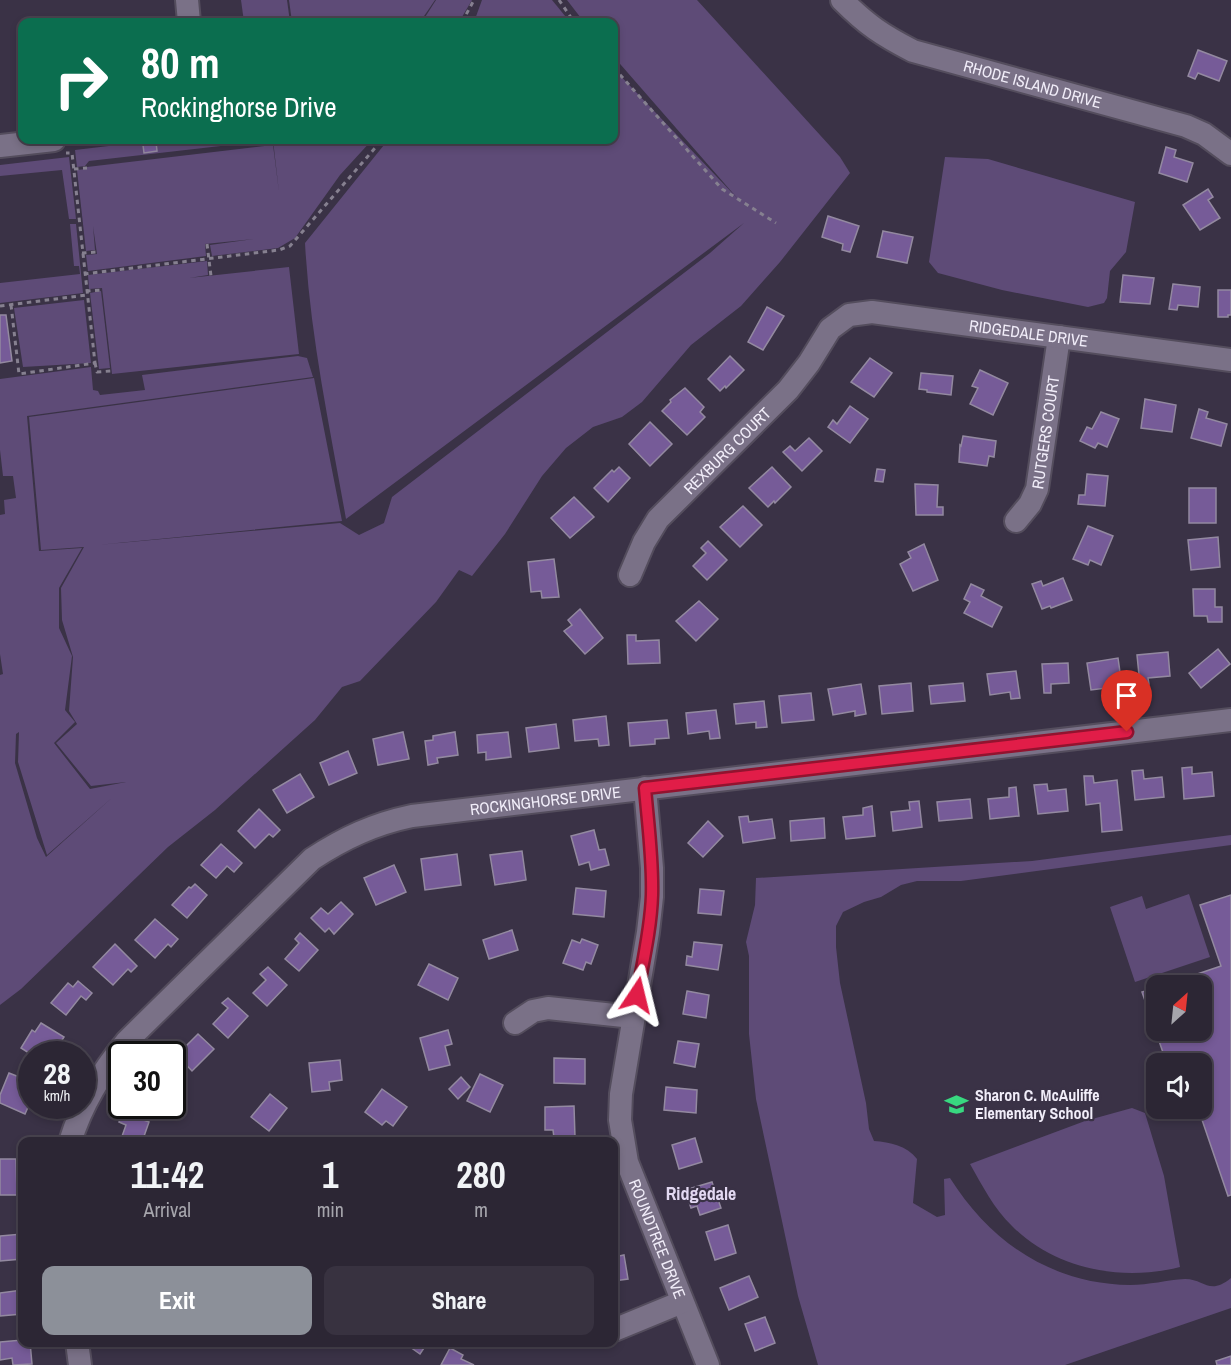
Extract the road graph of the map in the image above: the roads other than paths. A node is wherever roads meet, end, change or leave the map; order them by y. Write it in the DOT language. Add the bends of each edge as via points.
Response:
graph roads {
  1 [pos="186,0"];
  2 [pos="842,0"];
  3 [pos="188,18"];
  4 [pos="0,146"];
  5 [pos="58,147"];
  6 [pos="1231,154"];
  7 [pos="830,329"];
  8 [pos="1059,337"];
  9 [pos="1231,360"];
  10 [pos="1016,520"];
  11 [pos="630,575"];
  12 [pos="1231,720"];
  13 [pos="645,788"];
  14 [pos="633,1017"];
  15 [pos="515,1023"];
  16 [pos="72,1137"];
  17 [pos="682,1302"];
  18 [pos="618,1329"];
  19 [pos="78,1347"];
  20 [pos="80,1365"];
  21 [pos="708,1365"];
  1 -- 3 [label="street"];
  2 -- 6 [label="street, RHODE ISLAND DRIVE" via="864,22 913,51 1186,126"];
  4 -- 5 [label="street"];
  7 -- 8 [label="street, RIDGEDALE DRIVE" via="849,315 872,312"];
  7 -- 11 [label="street, REXBURG COURT" via="788,390 658,519"];
  8 -- 9 [label="street, RIDGEDALE DRIVE"];
  8 -- 10 [label="street, RUTGERS COURT" via="1037,489"];
  12 -- 13 [label="street, ROCKINGHORSE DRIVE"];
  13 -- 14 [label="street, ROUNDTREE DRIVE" via="652,897"];
  13 -- 16 [label="street, ROCKINGHORSE DRIVE" via="412,816 341,840 286,883 127,1041 88,1096"];
  14 -- 15 [label="street" via="548,1008 533,1011"];
  14 -- 17 [label="street, ROUNDTREE DRIVE" via="621,1094 622,1141 635,1186"];
  17 -- 18 [label="street"];
  17 -- 21 [label="street, ROUNDTREE DRIVE"];
  19 -- 20 [label="street"];
}
